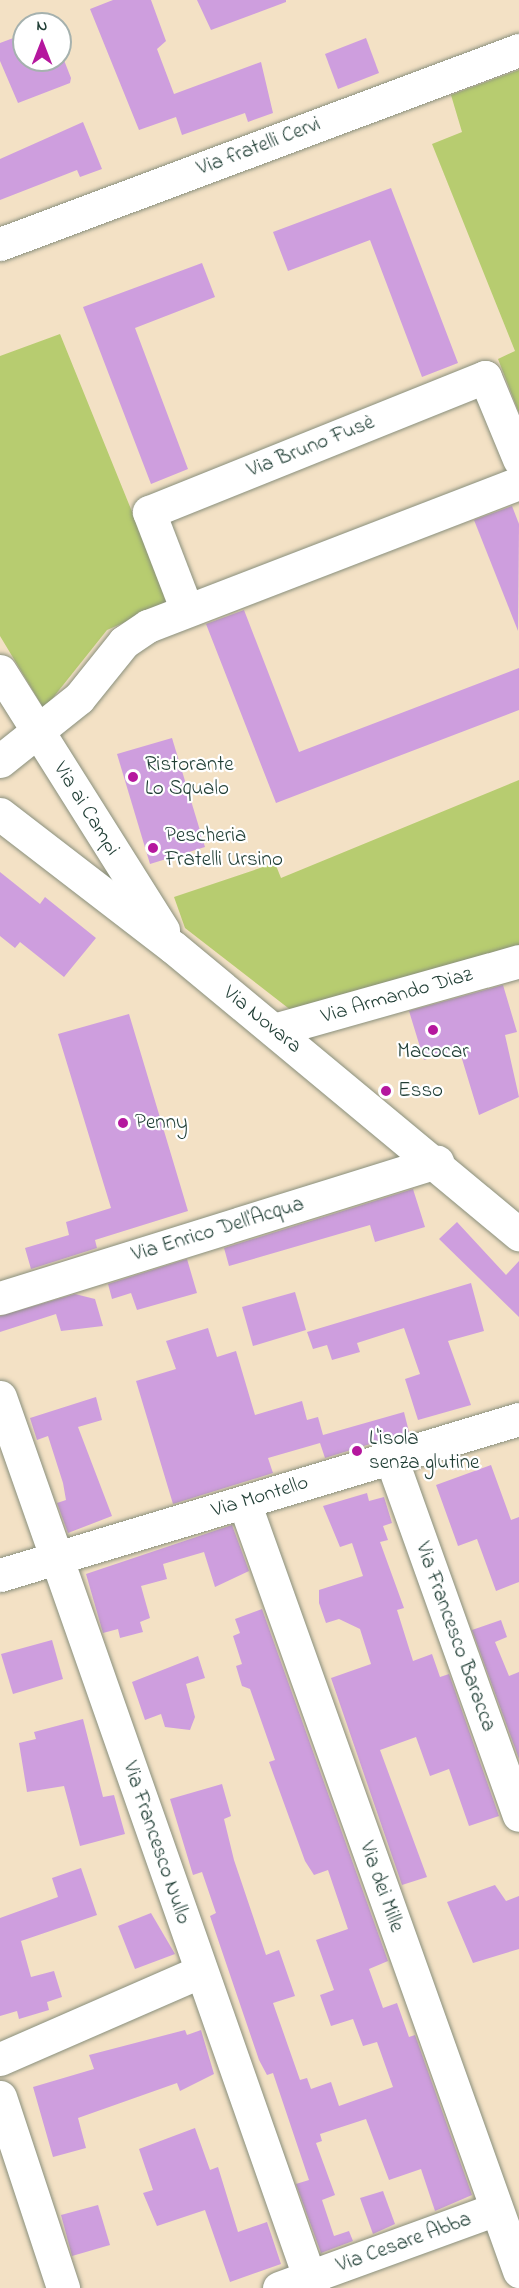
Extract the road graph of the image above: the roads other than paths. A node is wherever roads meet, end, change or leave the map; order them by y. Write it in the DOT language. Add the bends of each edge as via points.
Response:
graph roads {
  1 [pos="519,50"];
  2 [pos="0,244"];
  3 [pos="519,459"];
  4 [pos="519,483"];
  5 [pos="186,608"];
  6 [pos="0,671"];
  7 [pos="38,733"];
  8 [pos="0,761"];
  9 [pos="0,814"];
  10 [pos="173,947"];
  11 [pos="519,961"];
  12 [pos="274,1030"];
  13 [pos="437,1162"];
  14 [pos="519,1234"];
  15 [pos="0,1298"];
  16 [pos="0,1397"];
  17 [pos="519,1419"];
  18 [pos="391,1458"];
  19 [pos="244,1502"];
  20 [pos="57,1559"];
  21 [pos="0,1575"];
  22 [pos="519,1815"];
  23 [pos="201,1971"];
  24 [pos="0,2059"];
  25 [pos="0,2097"];
  26 [pos="496,2209"];
  27 [pos="519,2271"];
  28 [pos="311,2283"];
  29 [pos="63,2288"];
  30 [pos="279,2288"];
  1 -- 2 [label="street, Via fratelli Cervi"];
  3 -- 5 [label="street, Via Bruno Fusè" via="485,377 149,512"];
  4 -- 5 [label="street"];
  5 -- 7 [label="street" via="124,642 79,698"];
  6 -- 7 [label="street, Via ai Campi"];
  7 -- 8 [label="street"];
  7 -- 10 [label="street, Via ai Campi"];
  9 -- 10 [label="street, Via Novara"];
  10 -- 12 [label="street, Via Novara"];
  11 -- 12 [label="street, Via Armando Diaz"];
  12 -- 13 [label="street, Via Novara"];
  13 -- 14 [label="street, Via Novara"];
  13 -- 15 [label="street, Via Enrico Dell'Acqua"];
  16 -- 20 [label="street, Via Francesco Nullo"];
  17 -- 18 [label="street, Via Montello"];
  18 -- 19 [label="street, Via Montello"];
  18 -- 22 [label="street, Via Francesco Baracca"];
  19 -- 20 [label="street, Via Montello"];
  19 -- 26 [label="street, Via dei Mille"];
  20 -- 21 [label="street, Via Montello"];
  20 -- 23 [label="street, Via Francesco Nullo"];
  23 -- 24 [label="street"];
  23 -- 28 [label="street, Via Francesco Nullo"];
  25 -- 29 [label="street"];
  26 -- 27 [label="street, Via dei Mille"];
  26 -- 28 [label="street, Via Cesare Abba"];
  28 -- 30 [label="street, Via Cesare Abba"];
}
